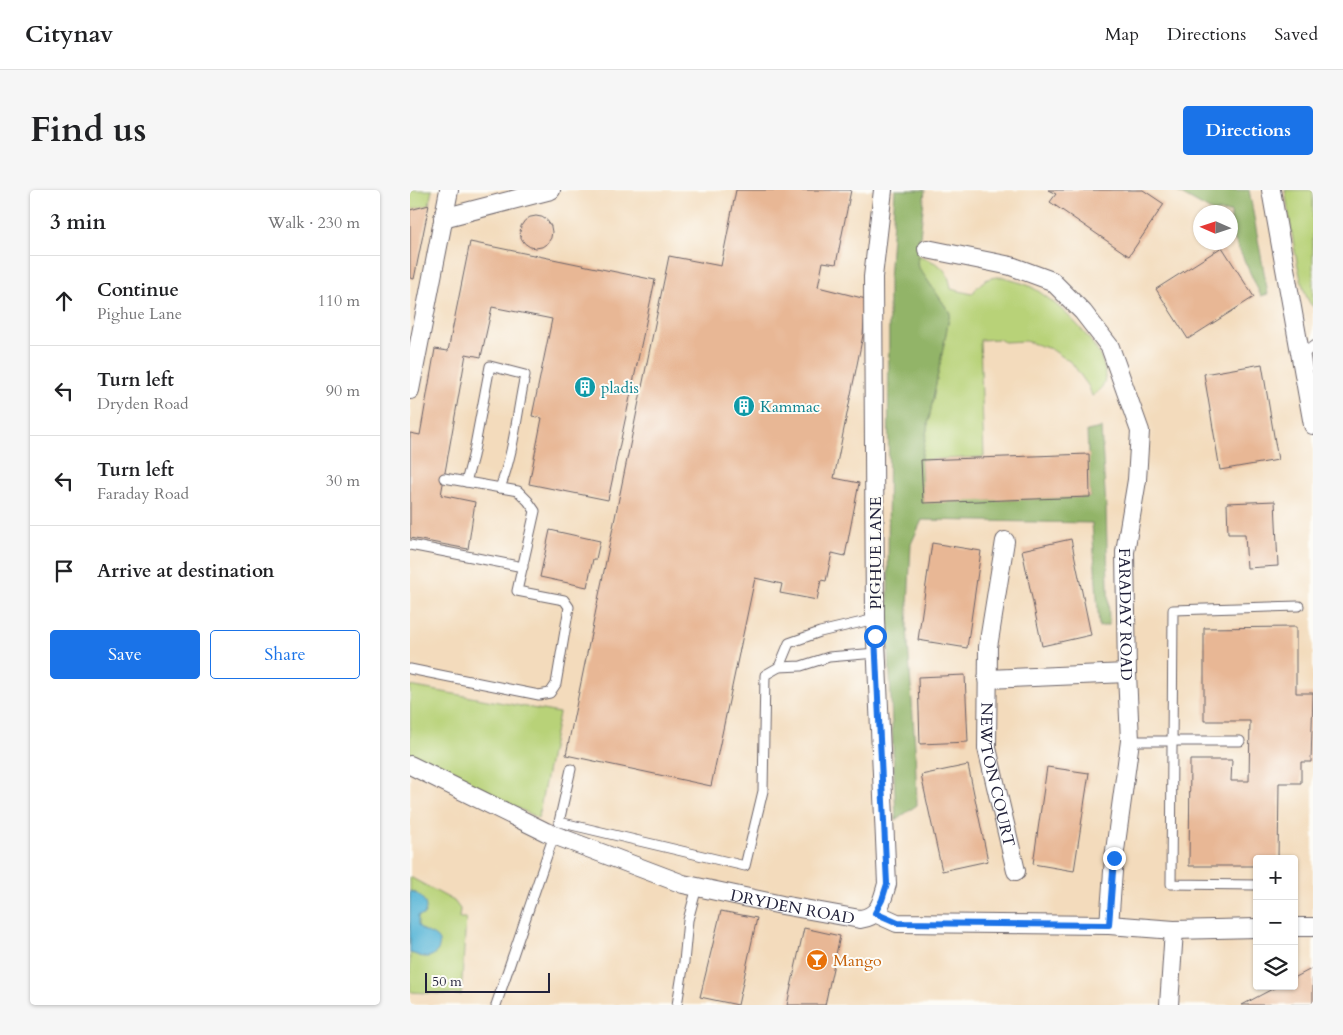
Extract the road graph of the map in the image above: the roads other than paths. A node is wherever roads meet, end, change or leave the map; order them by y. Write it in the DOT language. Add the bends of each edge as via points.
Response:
graph roads {
  1 [pos="551,190"];
  2 [pos="883,190"];
  3 [pos="1271,190"];
  4 [pos="446,203"];
  5 [pos="927,249"];
  6 [pos="1307,352"];
  7 [pos="413,357"];
  8 [pos="410,390"];
  9 [pos="1313,425"];
  10 [pos="444,478"];
  11 [pos="466,482"];
  12 [pos="500,488"];
  13 [pos="1005,541"];
  14 [pos="410,545"];
  15 [pos="523,567"];
  16 [pos="1299,606"];
  17 [pos="875,619"];
  18 [pos="876,653"];
  19 [pos="779,667"];
  20 [pos="410,669"];
  21 [pos="1127,673"];
  22 [pos="987,679"];
  23 [pos="1130,741"];
  24 [pos="1172,741"];
  25 [pos="1240,741"];
  26 [pos="410,765"];
  27 [pos="571,769"];
  28 [pos="554,835"];
  29 [pos="1016,871"];
  30 [pos="1253,885"];
  31 [pos="697,887"];
  32 [pos="875,913"];
  33 [pos="1109,925"];
  34 [pos="1298,927"];
  35 [pos="1313,927"];
  36 [pos="1253,928"];
  37 [pos="1174,930"];
  38 [pos="496,1005"];
  39 [pos="677,1005"];
  40 [pos="1169,1005"];
  1 -- 4 [label="street"];
  2 -- 17 [label="street, PIGHUE LANE" via="874,277"];
  3 -- 6 [label="street"];
  4 -- 7 [label="street"];
  5 -- 21 [label="street, FARADAY ROAD" via="1011,266 1052,281 1083,312 1110,347 1140,431 1137,480 1125,552"];
  6 -- 9 [label="street"];
  7 -- 8 [label="street"];
  10 -- 11 [label="lane"];
  11 -- 12 [label="lane"];
  11 -- 12 [label="lane" via="490,366 525,375 513,442"];
  12 -- 15 [label="lane" via="518,491 535,511"];
  13 -- 22 [label="street, NEWTON COURT" via="988,647"];
  14 -- 15 [label="lane"];
  15 -- 20 [label="lane" via="517,591 564,600 569,607 556,684 550,693 539,695"];
  16 -- 24 [label="lane" via="1173,610"];
  17 -- 18 [label="street, PIGHUE LANE"];
  17 -- 19 [label="lane" via="789,643"];
  18 -- 19 [label="lane"];
  18 -- 32 [label="street, PIGHUE LANE" via="887,884"];
  19 -- 27 [label="lane" via="765,675 763,791 745,866 559,822"];
  21 -- 22 [label="street, NEWTON COURT"];
  21 -- 23 [label="street, FARADAY ROAD"];
  22 -- 29 [label="street, NEWTON COURT" via="987,748"];
  23 -- 24 [label="lane"];
  23 -- 33 [label="street, FARADAY ROAD" via="1114,858"];
  24 -- 25 [label="lane"];
  24 -- 30 [label="lane" via="1171,884"];
  26 -- 28 [label="street, DRYDEN ROAD"];
  28 -- 31 [label="street, DRYDEN ROAD"];
  28 -- 38 [label="lane"];
  31 -- 32 [label="street, DRYDEN ROAD" via="860,919"];
  31 -- 39 [label="lane" via="688,920"];
  32 -- 33 [label="street, DRYDEN ROAD" via="898,923"];
  33 -- 37 [label="street, DRYDEN ROAD"];
  34 -- 35 [label="street"];
  36 -- 37 [label="street, DRYDEN ROAD"];
  37 -- 40 [label="street"];
}
